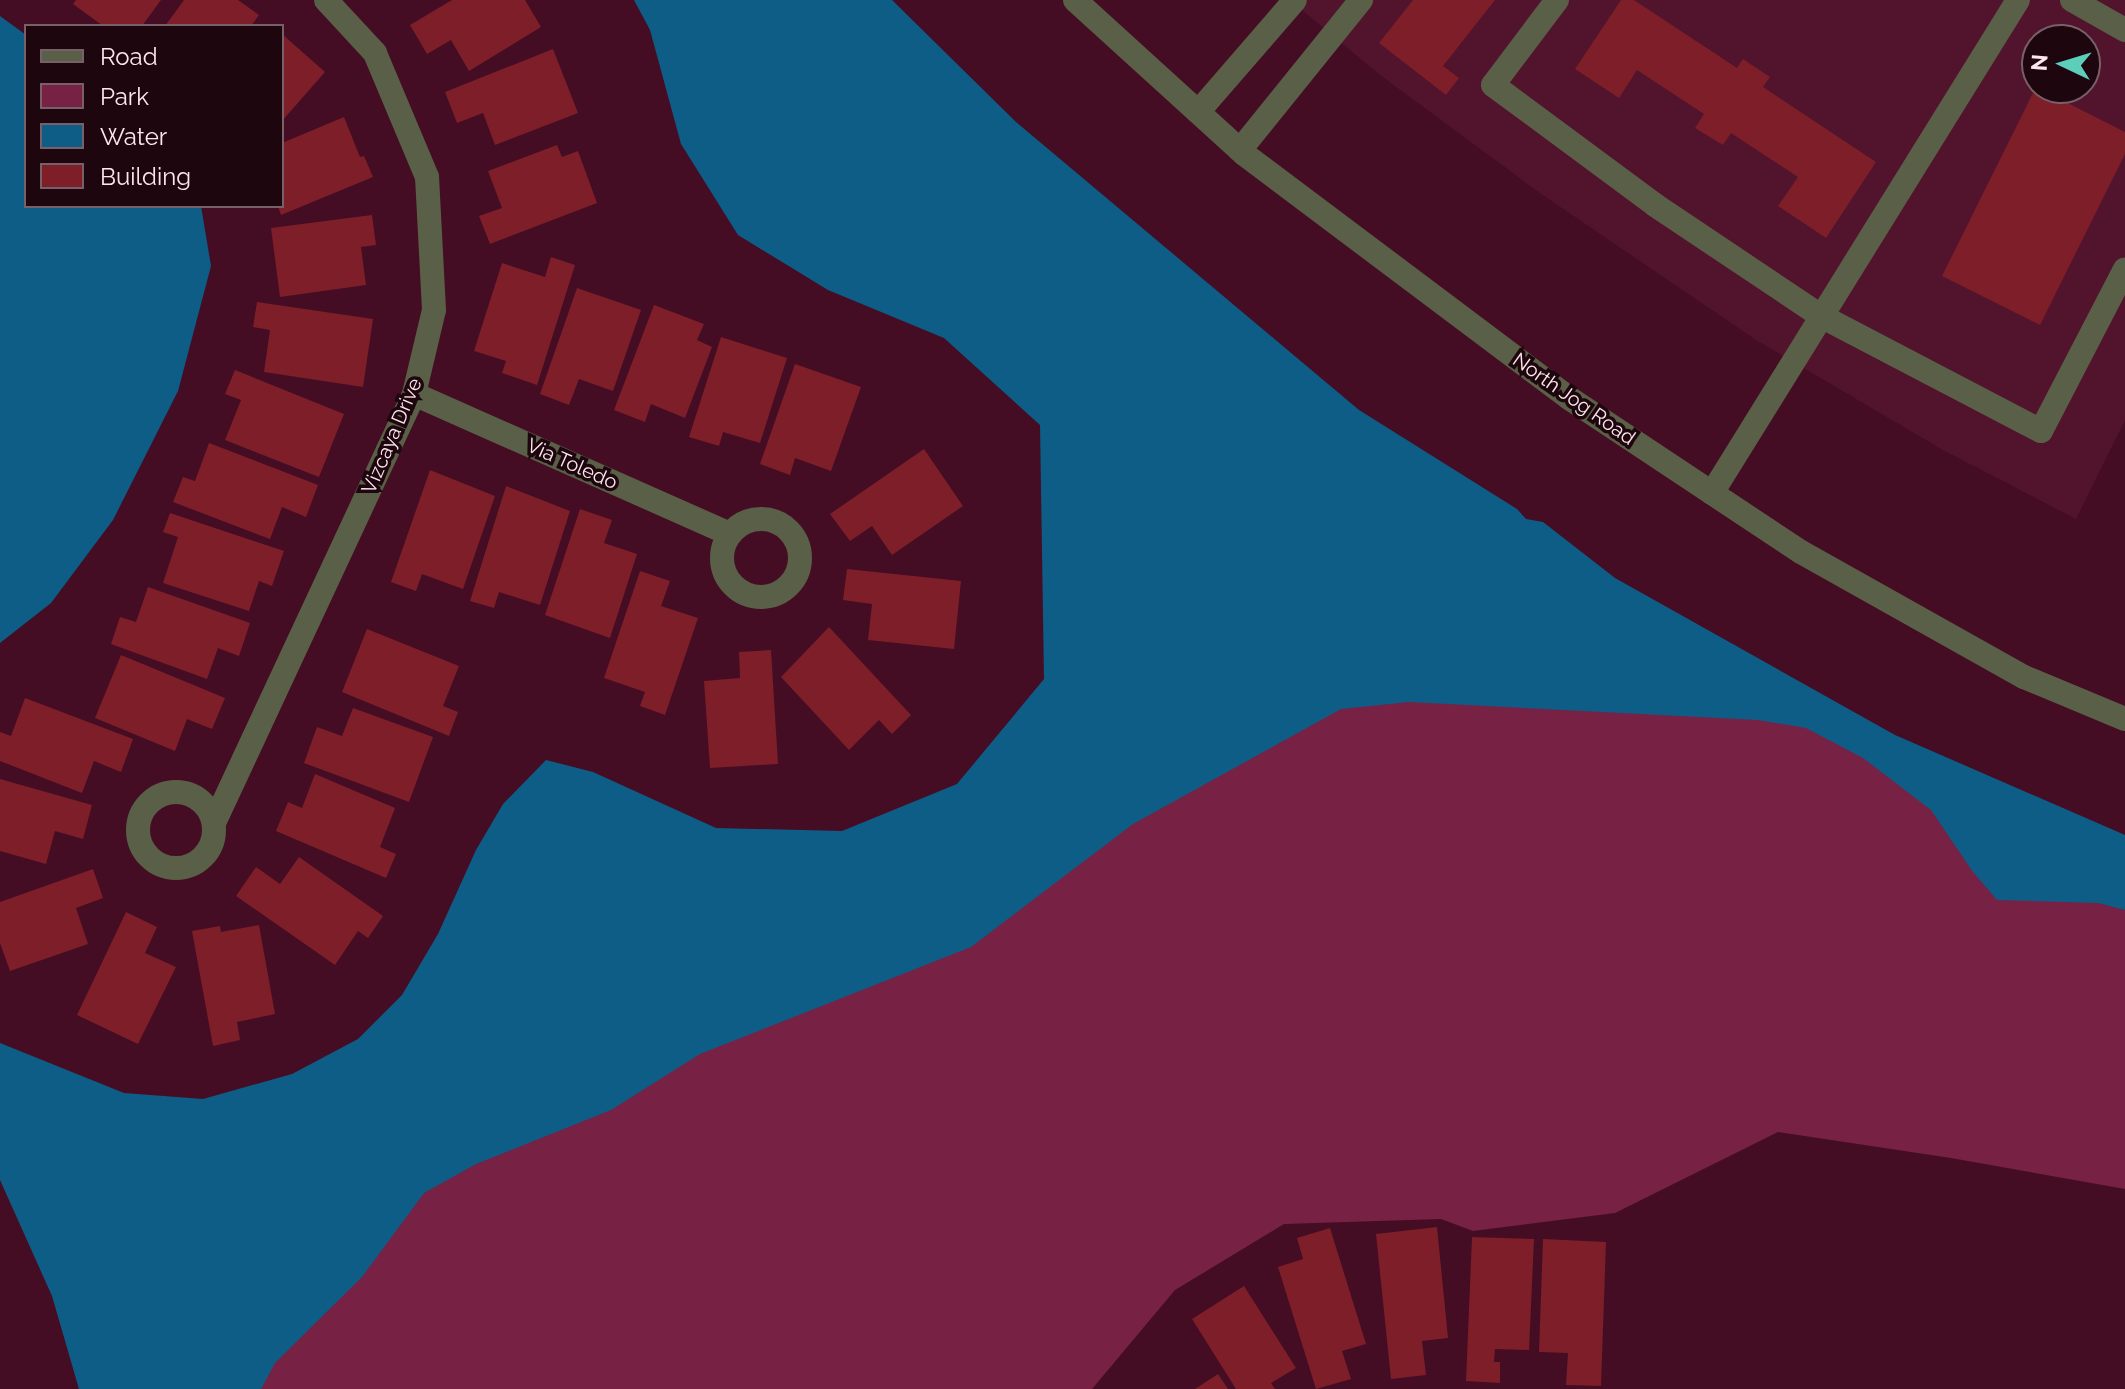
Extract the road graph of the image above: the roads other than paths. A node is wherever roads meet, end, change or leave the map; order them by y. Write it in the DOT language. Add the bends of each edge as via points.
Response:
graph roads {
  1 [pos="326,0"];
  2 [pos="1075,0"];
  3 [pos="1295,0"];
  4 [pos="1361,0"];
  5 [pos="1557,0"];
  6 [pos="2018,0"];
  7 [pos="2072,0"];
  8 [pos="2125,30"];
  9 [pos="1198,112"];
  10 [pos="1240,150"];
  11 [pos="2125,269"];
  12 [pos="1821,316"];
  13 [pos="414,394"];
  14 [pos="1712,493"];
  15 [pos="730,534"];
  16 [pos="2125,719"];
  17 [pos="214,823"];
  1 -- 13 [label="street, Vizcaya Drive" via="375,53 427,177 434,310"];
  2 -- 9 [label="street, North Jog Road"];
  3 -- 9 [label="street"];
  4 -- 10 [label="street"];
  5 -- 12 [label="street" via="1493,85 1655,205"];
  6 -- 12 [label="street"];
  7 -- 8 [label="street"];
  9 -- 10 [label="street, North Jog Road"];
  10 -- 14 [label="street, North Jog Road" via="1569,398"];
  11 -- 12 [label="street" via="2041,431"];
  12 -- 14 [label="street"];
  13 -- 15 [label="street, Via Toledo"];
  13 -- 17 [label="street, Vizcaya Drive"];
  14 -- 16 [label="street, North Jog Road" via="1801,552 2024,677"];
}
